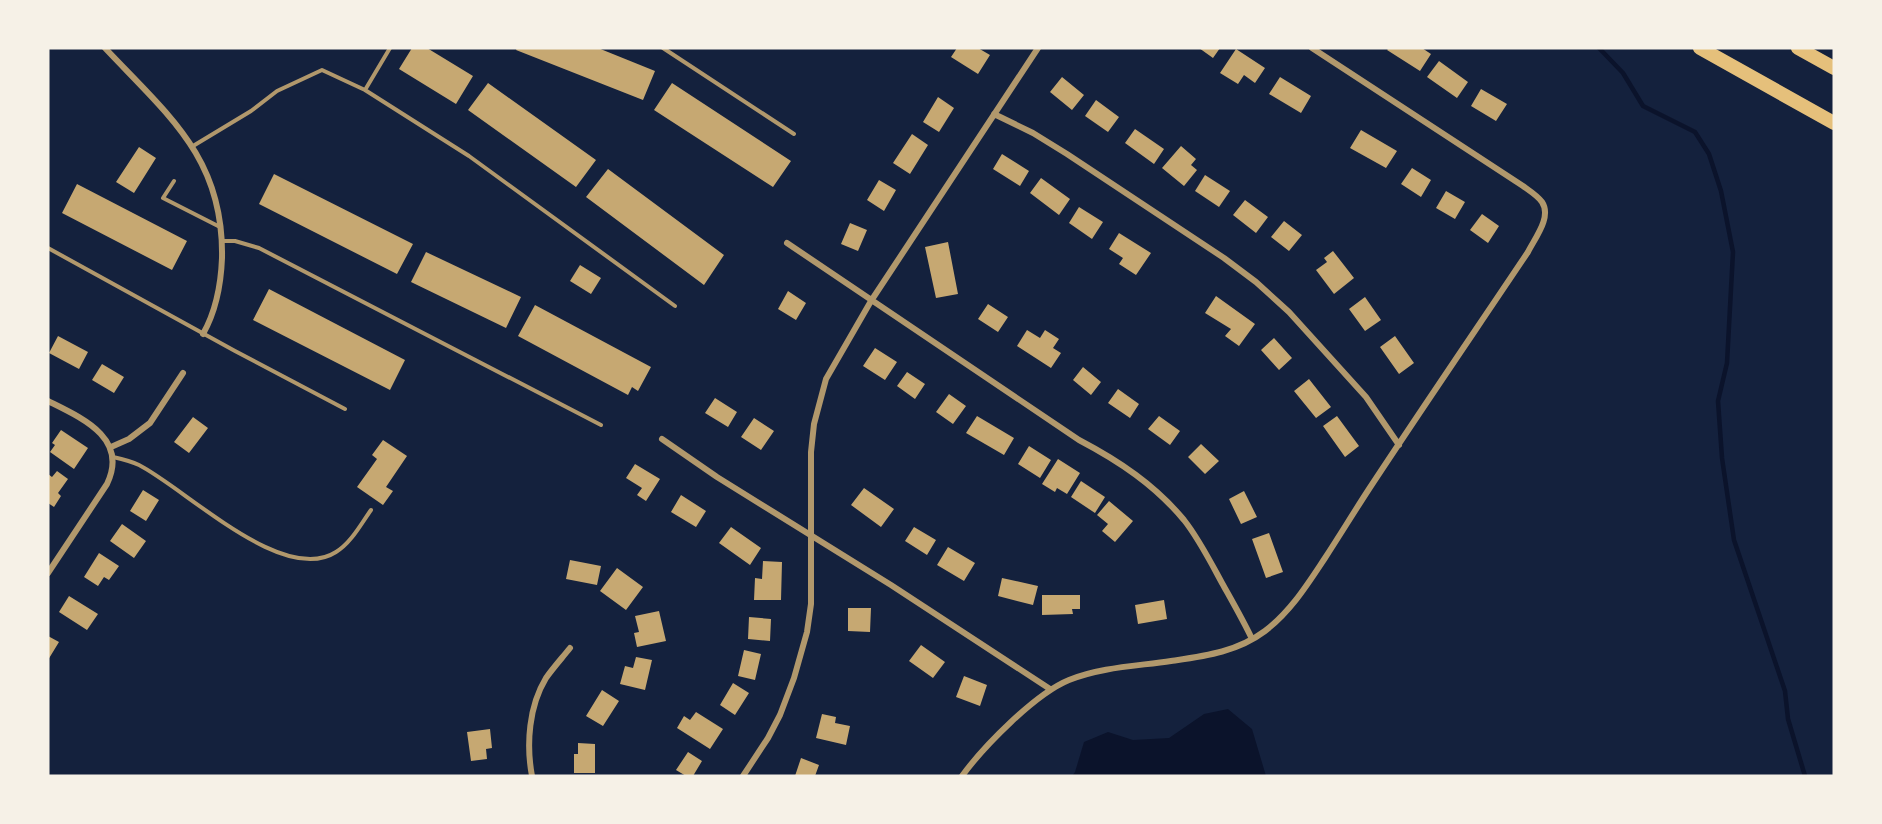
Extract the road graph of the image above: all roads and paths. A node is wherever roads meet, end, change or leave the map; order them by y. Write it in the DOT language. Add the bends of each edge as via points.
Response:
graph roads {
  1 [pos="105,48"];
  2 [pos="390,48"];
  3 [pos="663,48"];
  4 [pos="1038,48"];
  5 [pos="1312,48"];
  6 [pos="1700,48"];
  7 [pos="1798,48"];
  8 [pos="1834,68"];
  9 [pos="365,90"];
  10 [pos="994,114"];
  11 [pos="1834,123"];
  12 [pos="794,134"];
  13 [pos="193,146"];
  14 [pos="174,181"];
  15 [pos="220,228"];
  16 [pos="222,241"];
  17 [pos="787,243"];
  18 [pos="48,248"];
  19 [pos="871,301"];
  20 [pos="675,306"];
  21 [pos="204,334"];
  22 [pos="183,372"];
  23 [pos="48,401"];
  24 [pos="345,409"];
  25 [pos="601,425"];
  26 [pos="662,439"];
  27 [pos="1399,445"];
  28 [pos="111,447"];
  29 [pos="113,457"];
  30 [pos="371,510"];
  31 [pos="811,534"];
  32 [pos="48,573"];
  33 [pos="1252,639"];
  34 [pos="570,648"];
  35 [pos="1050,689"];
  36 [pos="532,776"];
  37 [pos="743,776"];
  38 [pos="962,776"];
  1 -- 13 [label="street"];
  2 -- 9 [label="lane"];
  3 -- 12 [label="lane"];
  4 -- 10 [label="street"];
  5 -- 27 [label="street" via="1523,186 1545,207 1544,222 1528,252"];
  6 -- 11 [label="highway"];
  7 -- 8 [label="highway"];
  9 -- 13 [label="lane" via="322,70 277,92"];
  9 -- 20 [label="lane" via="469,156"];
  10 -- 19 [label="street"];
  10 -- 27 [label="street" via="1067,153 1256,282 1289,312 1365,397"];
  13 -- 15 [label="street" via="212,187"];
  14 -- 15 [label="lane" via="163,198"];
  15 -- 16 [label="street"];
  16 -- 21 [label="street" via="217,297"];
  16 -- 25 [label="lane" via="259,248"];
  17 -- 19 [label="street"];
  18 -- 21 [label="lane"];
  19 -- 31 [label="street" via="826,379 819,401 811,452"];
  19 -- 33 [label="street" via="1109,456 1166,500 1202,545"];
  21 -- 24 [label="lane"];
  22 -- 28 [label="street" via="150,423"];
  23 -- 28 [label="street" via="84,420"];
  26 -- 31 [label="street"];
  27 -- 33 [label="street" via="1300,596 1280,618"];
  28 -- 29 [label="street"];
  29 -- 30 [label="lane" via="139,465 267,549 308,561 322,559 344,546"];
  29 -- 32 [label="street" via="107,484"];
  31 -- 35 [label="street"];
  31 -- 37 [label="street" via="807,632 780,715"];
  33 -- 35 [label="street" via="1212,655 1089,674"];
  34 -- 36 [label="street" via="546,679 533,711 529,734"];
  35 -- 38 [label="street" via="988,746"];
}
